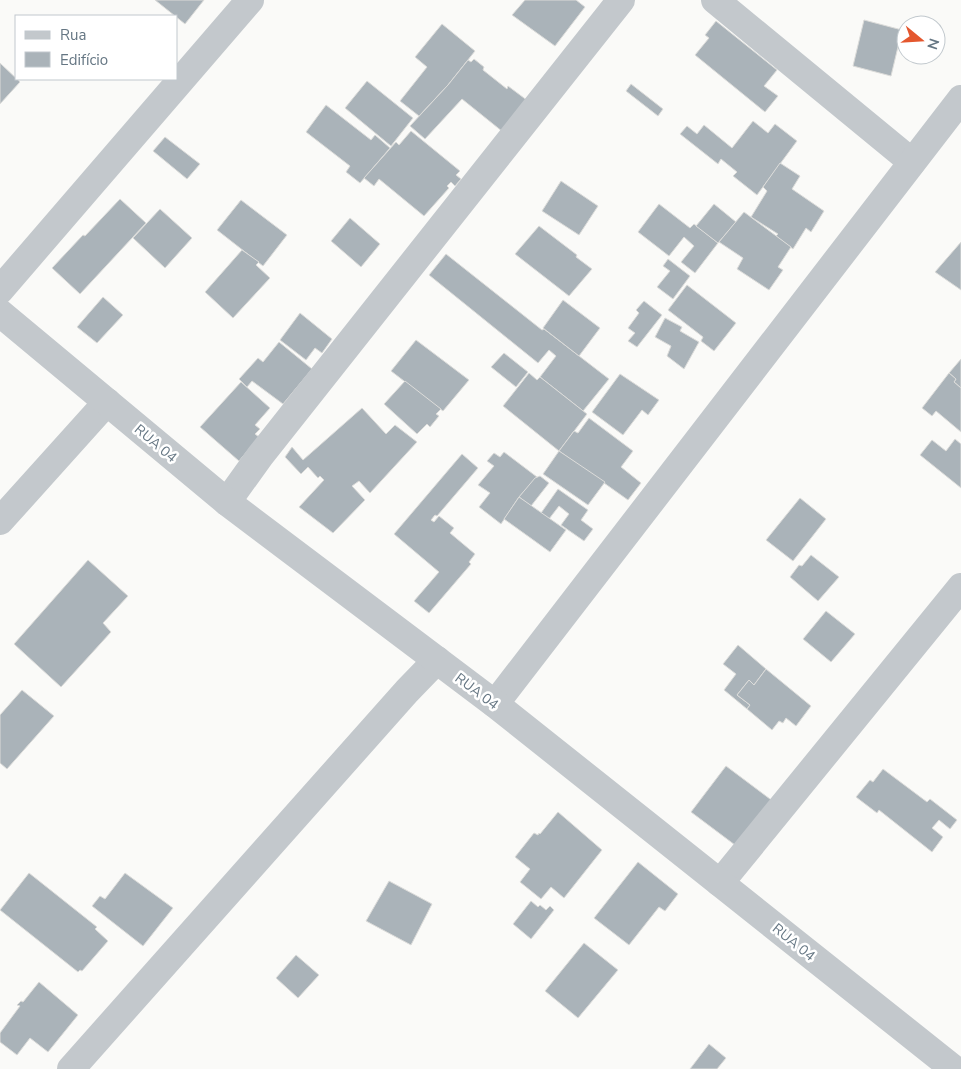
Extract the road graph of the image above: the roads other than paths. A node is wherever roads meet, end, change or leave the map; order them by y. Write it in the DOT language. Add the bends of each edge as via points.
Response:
graph roads {
  1 [pos="250,0"];
  2 [pos="621,0"];
  3 [pos="715,0"];
  4 [pos="961,99"];
  5 [pos="912,162"];
  6 [pos="0,290"];
  7 [pos="0,313"];
  8 [pos="107,402"];
  9 [pos="227,502"];
  10 [pos="0,521"];
  11 [pos="961,586"];
  12 [pos="437,660"];
  13 [pos="495,704"];
  14 [pos="720,883"];
  15 [pos="71,1069"];
  16 [pos="954,1069"];
  1 -- 6 [label="street"];
  2 -- 9 [label="street"];
  3 -- 5 [label="street"];
  4 -- 5 [label="street"];
  5 -- 13 [label="street"];
  7 -- 8 [label="street, RUA 04"];
  8 -- 9 [label="street, RUA 04"];
  8 -- 10 [label="street"];
  9 -- 12 [label="street, RUA 04"];
  11 -- 14 [label="street"];
  12 -- 13 [label="street, RUA 04"];
  12 -- 15 [label="street"];
  13 -- 14 [label="street, RUA 04"];
  14 -- 16 [label="street, RUA 04"];
}
